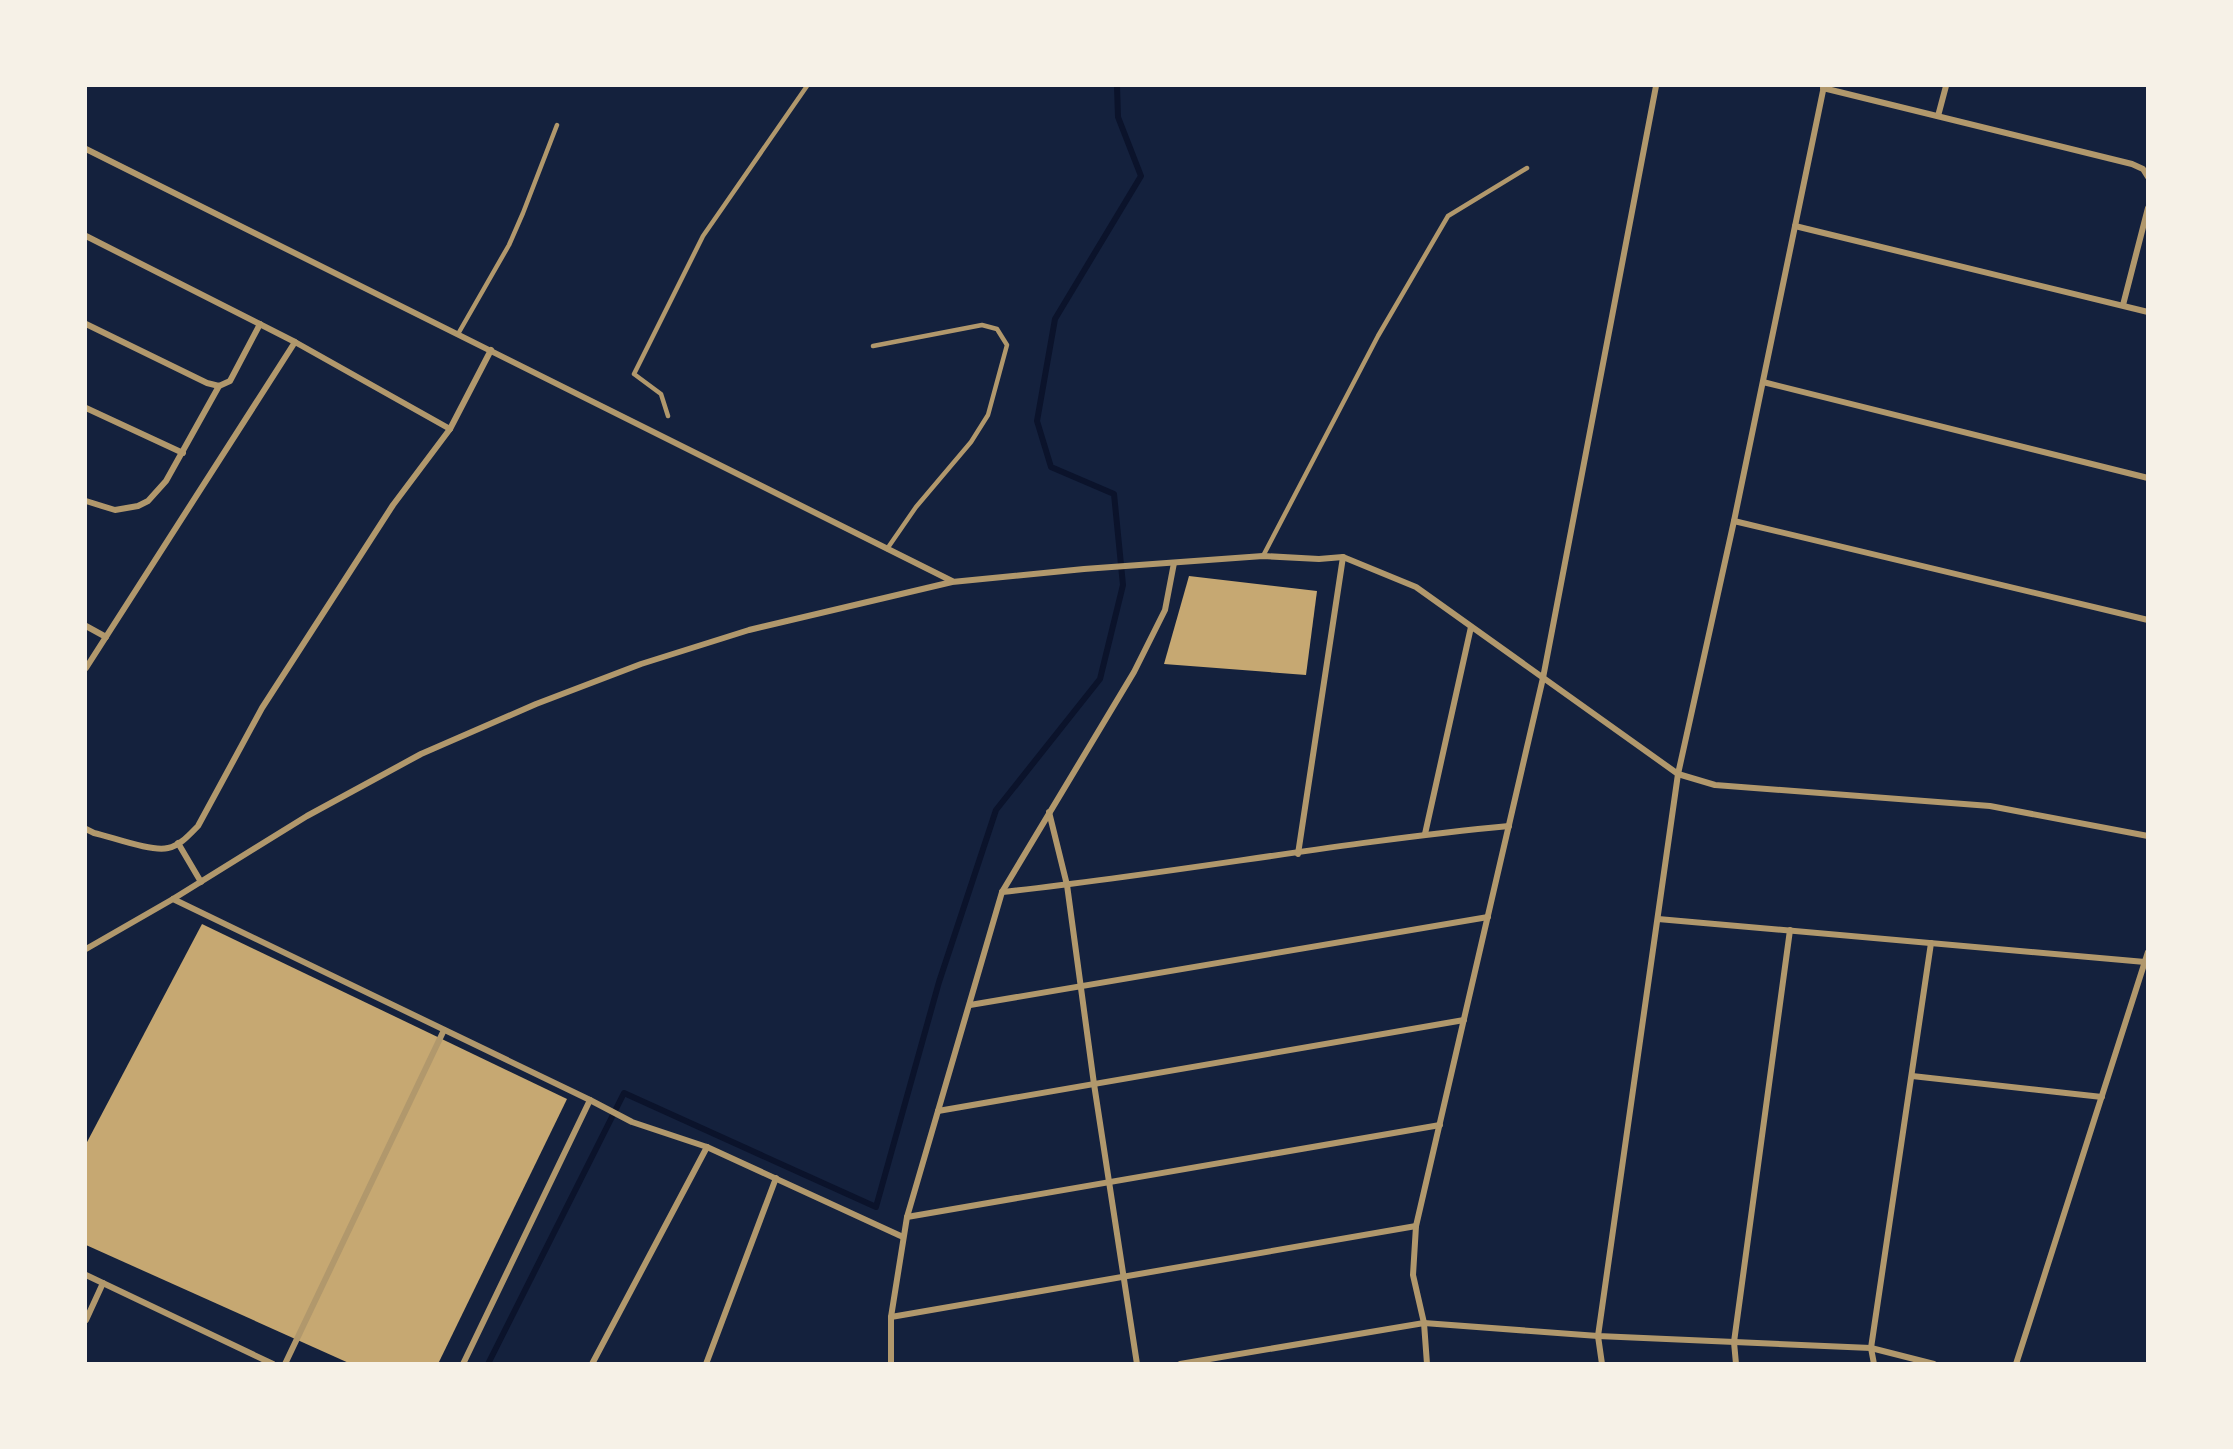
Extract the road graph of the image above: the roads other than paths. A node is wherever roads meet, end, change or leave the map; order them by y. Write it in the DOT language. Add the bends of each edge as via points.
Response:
graph roads {
  1 [pos="807,86"];
  2 [pos="1656,86"];
  3 [pos="1946,86"];
  4 [pos="1823,87"];
  5 [pos="1938,116"];
  6 [pos="557,125"];
  7 [pos="86,149"];
  8 [pos="1527,168"];
  9 [pos="2148,177"];
  10 [pos="2148,208"];
  11 [pos="1795,226"];
  12 [pos="86,236"];
  13 [pos="2123,305"];
  14 [pos="2148,312"];
  15 [pos="86,324"];
  16 [pos="260,324"];
  17 [pos="458,334"];
  18 [pos="296,342"];
  19 [pos="873,346"];
  20 [pos="490,350"];
  21 [pos="1763,382"];
  22 [pos="219,386"];
  23 [pos="86,408"];
  24 [pos="668,416"];
  25 [pos="450,429"];
  26 [pos="183,453"];
  27 [pos="2148,478"];
  28 [pos="86,501"];
  29 [pos="1734,521"];
  30 [pos="887,549"];
  31 [pos="1263,556"];
  32 [pos="1343,557"];
  33 [pos="1174,563"];
  34 [pos="952,582"];
  35 [pos="2148,620"];
  36 [pos="86,626"];
  37 [pos="1472,627"];
  38 [pos="106,637"];
  39 [pos="86,668"];
  40 [pos="1543,678"];
  41 [pos="1678,774"];
  42 [pos="1049,812"];
  43 [pos="1509,826"];
  44 [pos="86,829"];
  45 [pos="1425,834"];
  46 [pos="2148,836"];
  47 [pos="178,843"];
  48 [pos="1298,854"];
  49 [pos="201,882"];
  50 [pos="1067,885"];
  51 [pos="1002,891"];
  52 [pos="173,899"];
  53 [pos="1488,917"];
  54 [pos="1658,919"];
  55 [pos="1790,930"];
  56 [pos="1931,943"];
  57 [pos="86,949"];
  58 [pos="2148,952"];
  59 [pos="2145,962"];
  60 [pos="1080,986"];
  61 [pos="970,1005"];
  62 [pos="1464,1020"];
  63 [pos="444,1030"];
  64 [pos="1912,1076"];
  65 [pos="1094,1084"];
  66 [pos="2102,1097"];
  67 [pos="590,1100"];
  68 [pos="938,1111"];
  69 [pos="1440,1125"];
  70 [pos="707,1147"];
  71 [pos="776,1178"];
  72 [pos="1109,1182"];
  73 [pos="907,1216"];
  74 [pos="1416,1226"];
  75 [pos="903,1237"];
  76 [pos="86,1275"];
  77 [pos="1124,1278"];
  78 [pos="103,1283"];
  79 [pos="891,1317"];
  80 [pos="86,1320"];
  81 [pos="1424,1323"];
  82 [pos="1598,1336"];
  83 [pos="1734,1342"];
  84 [pos="1872,1348"];
  85 [pos="273,1364"];
  86 [pos="285,1364"];
  87 [pos="463,1364"];
  88 [pos="592,1364"];
  89 [pos="706,1364"];
  90 [pos="891,1364"];
  91 [pos="1137,1364"];
  92 [pos="1180,1364"];
  93 [pos="1427,1364"];
  94 [pos="1602,1364"];
  95 [pos="1736,1364"];
  96 [pos="1874,1364"];
  97 [pos="1934,1364"];
  98 [pos="2016,1364"];
  1 -- 24 [label="lane" via="703,236 634,374 661,394"];
  2 -- 40 [label="street"];
  3 -- 5 [label="street"];
  4 -- 5 [label="street"];
  4 -- 11 [label="street"];
  5 -- 9 [label="street" via="2132,164 2143,169"];
  6 -- 17 [label="lane" via="509,245"];
  7 -- 17 [label="street"];
  8 -- 31 [label="lane" via="1448,216 1378,336"];
  10 -- 13 [label="street"];
  11 -- 13 [label="street"];
  11 -- 21 [label="street"];
  12 -- 16 [label="street"];
  13 -- 14 [label="street"];
  15 -- 22 [label="street"];
  16 -- 18 [label="street"];
  16 -- 22 [label="street" via="230,381"];
  17 -- 20 [label="street"];
  18 -- 25 [label="street"];
  18 -- 38 [label="street"];
  19 -- 30 [label="lane" via="982,325 997,329 1007,345 988,415"];
  20 -- 25 [label="street"];
  20 -- 30 [label="street"];
  21 -- 27 [label="street"];
  21 -- 29 [label="street"];
  22 -- 26 [label="street"];
  23 -- 26 [label="street"];
  25 -- 47 [label="street" via="393,505 261,708 198,826"];
  26 -- 28 [label="street" via="158,492 138,506 115,510"];
  29 -- 35 [label="street"];
  29 -- 41 [label="street"];
  30 -- 34 [label="street"];
  31 -- 32 [label="street"];
  31 -- 33 [label="street"];
  32 -- 37 [label="street" via="1416,587"];
  32 -- 48 [label="street"];
  33 -- 34 [label="street"];
  33 -- 42 [label="street" via="1165,610 1134,672"];
  34 -- 49 [label="street" via="749,630 641,664 536,704 421,754 307,816"];
  36 -- 38 [label="street"];
  37 -- 40 [label="street"];
  37 -- 45 [label="street"];
  38 -- 39 [label="street"];
  40 -- 41 [label="street"];
  40 -- 43 [label="street"];
  41 -- 46 [label="street" via="1715,785 1990,806"];
  41 -- 54 [label="street"];
  42 -- 50 [label="street"];
  42 -- 51 [label="street"];
  43 -- 45 [label="street"];
  43 -- 53 [label="street"];
  44 -- 47 [label="street" via="147,847 168,848"];
  45 -- 48 [label="street"];
  47 -- 49 [label="street"];
  48 -- 50 [label="street"];
  49 -- 52 [label="street"];
  50 -- 51 [label="street"];
  50 -- 60 [label="street"];
  51 -- 61 [label="street"];
  52 -- 57 [label="street"];
  52 -- 63 [label="street"];
  53 -- 60 [label="street"];
  53 -- 62 [label="street"];
  54 -- 55 [label="street"];
  54 -- 82 [label="street"];
  55 -- 56 [label="street"];
  55 -- 83 [label="street"];
  56 -- 59 [label="street"];
  56 -- 64 [label="street"];
  58 -- 59 [label="street"];
  59 -- 66 [label="street"];
  60 -- 61 [label="street"];
  60 -- 65 [label="street"];
  61 -- 68 [label="street"];
  62 -- 65 [label="street"];
  62 -- 69 [label="street"];
  63 -- 67 [label="street"];
  63 -- 86 [label="street"];
  64 -- 66 [label="street"];
  64 -- 84 [label="street"];
  65 -- 68 [label="street"];
  65 -- 72 [label="street"];
  66 -- 98 [label="street"];
  67 -- 70 [label="street" via="632,1122"];
  67 -- 87 [label="street"];
  68 -- 73 [label="street"];
  69 -- 72 [label="street"];
  69 -- 74 [label="street"];
  70 -- 71 [label="street"];
  70 -- 88 [label="street"];
  71 -- 75 [label="street"];
  71 -- 89 [label="street"];
  72 -- 73 [label="street"];
  72 -- 77 [label="street"];
  73 -- 75 [label="street"];
  74 -- 77 [label="street"];
  74 -- 81 [label="street" via="1413,1275"];
  75 -- 79 [label="street"];
  76 -- 78 [label="street"];
  77 -- 79 [label="street"];
  77 -- 91 [label="street"];
  78 -- 80 [label="street"];
  78 -- 85 [label="street"];
  79 -- 90 [label="street"];
  81 -- 82 [label="street"];
  81 -- 92 [label="street"];
  81 -- 93 [label="street"];
  82 -- 83 [label="street"];
  82 -- 94 [label="street"];
  83 -- 84 [label="street"];
  83 -- 95 [label="street"];
  84 -- 96 [label="street"];
  84 -- 97 [label="street"];
}
